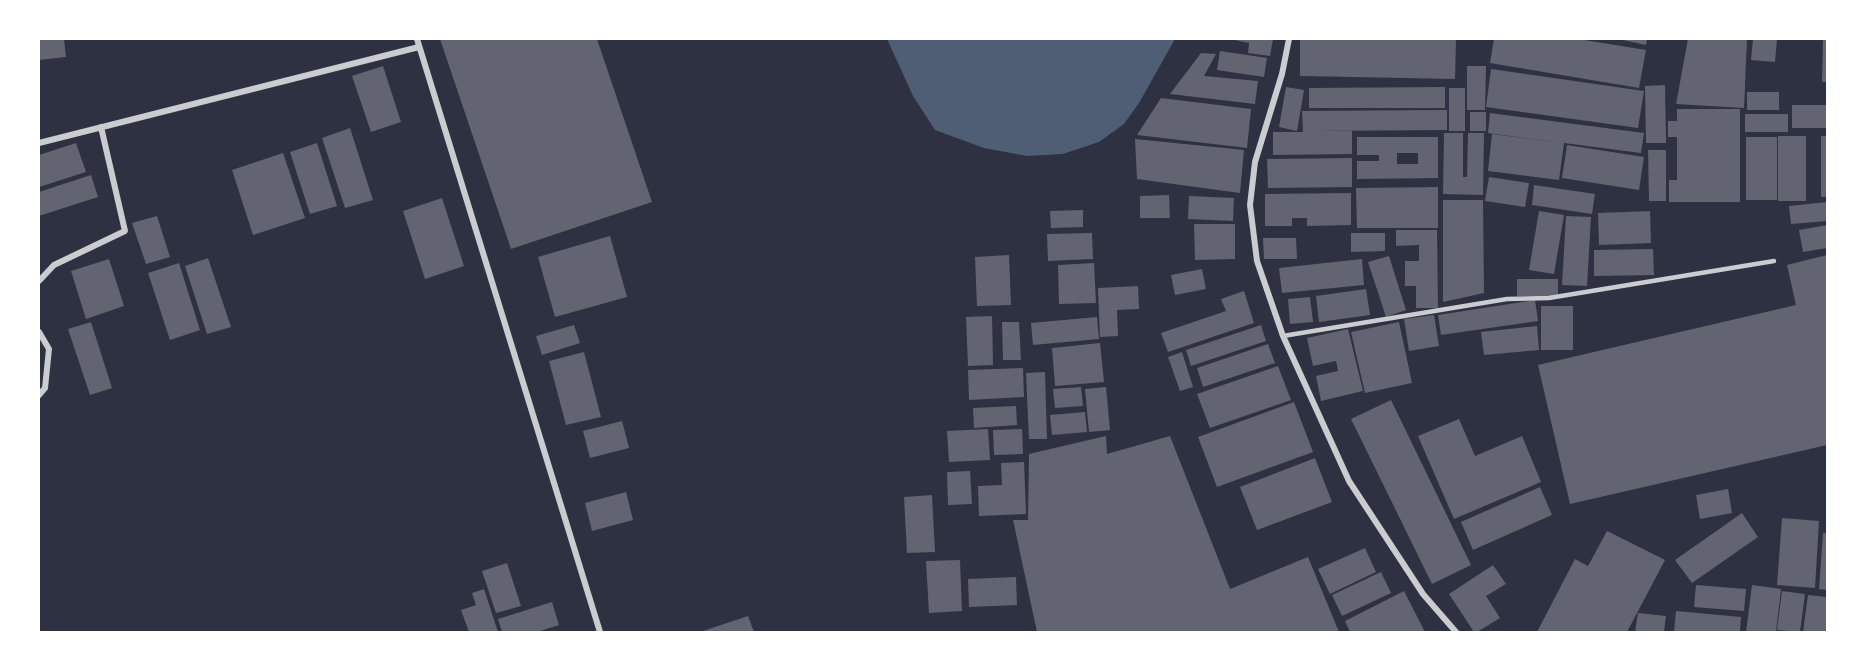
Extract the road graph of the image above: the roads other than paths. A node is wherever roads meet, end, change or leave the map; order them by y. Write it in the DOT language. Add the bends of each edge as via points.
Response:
graph roads {
  1 [pos="417,39"];
  2 [pos="1289,39"];
  3 [pos="419,47"];
  4 [pos="101,127"];
  5 [pos="39,143"];
  6 [pos="1774,261"];
  7 [pos="39,281"];
  8 [pos="39,332"];
  9 [pos="1283,336"];
  10 [pos="39,395"];
  11 [pos="600,632"];
  12 [pos="1456,632"];
  1 -- 3 [label="street"];
  2 -- 9 [label="street" via="1255,162 1250,205 1257,261"];
  3 -- 4 [label="street"];
  3 -- 11 [label="street"];
  4 -- 5 [label="street"];
  4 -- 7 [label="street" via="125,231 54,265"];
  6 -- 9 [label="lane"];
  8 -- 10 [label="street" via="49,349 45,388"];
  9 -- 12 [label="street" via="1349,481 1423,594"];
}
